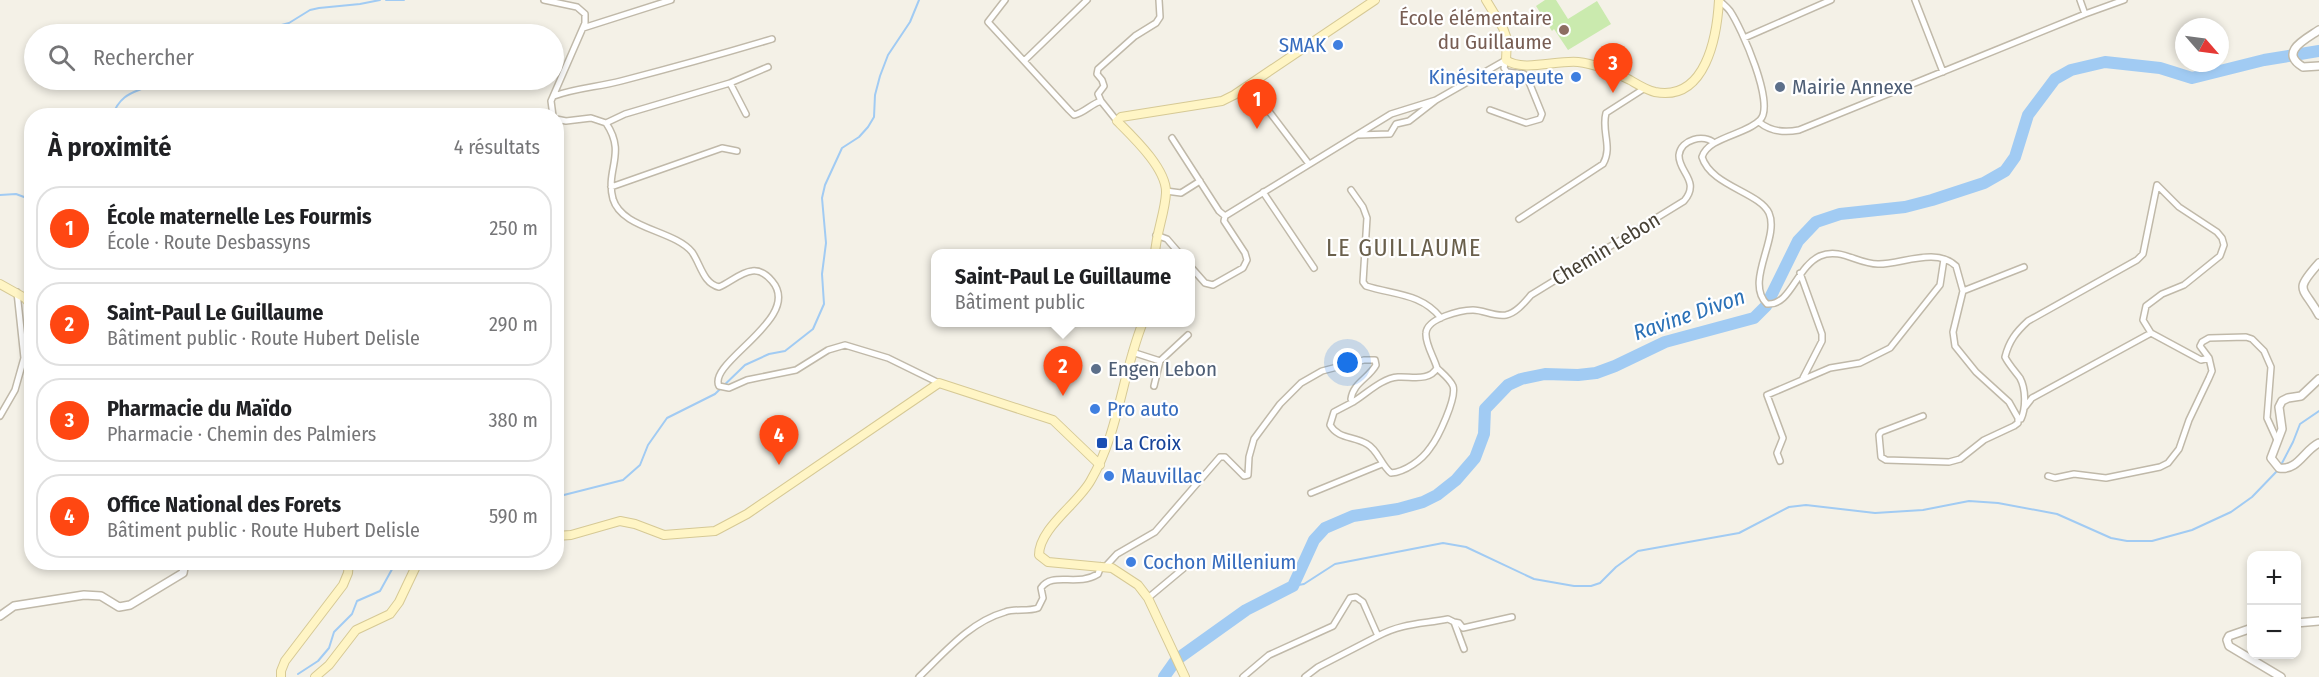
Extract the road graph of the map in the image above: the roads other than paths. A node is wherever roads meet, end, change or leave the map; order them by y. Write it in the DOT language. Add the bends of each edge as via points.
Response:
graph roads {
  1 [pos="544,0"];
  2 [pos="671,0"];
  3 [pos="1005,0"];
  4 [pos="1087,0"];
  5 [pos="1159,0"];
  6 [pos="1375,0"];
  7 [pos="1486,0"];
  8 [pos="1720,0"];
  9 [pos="1831,0"];
  10 [pos="1915,0"];
  11 [pos="2080,0"];
  12 [pos="2124,0"];
  13 [pos="2085,14"];
  14 [pos="583,27"];
  15 [pos="2319,30"];
  16 [pos="1744,38"];
  17 [pos="772,39"];
  18 [pos="1506,60"];
  19 [pos="1024,61"];
  20 [pos="2319,66"];
  21 [pos="768,67"];
  22 [pos="564,72"];
  23 [pos="1943,72"];
  24 [pos="730,83"];
  25 [pos="1249,85"];
  26 [pos="1645,88"];
  27 [pos="557,90"];
  28 [pos="554,96"];
  29 [pos="1436,100"];
  30 [pos="1101,101"];
  31 [pos="551,108"];
  32 [pos="1490,110"];
  33 [pos="746,114"];
  34 [pos="564,121"];
  35 [pos="1117,121"];
  36 [pos="1759,122"];
  37 [pos="606,123"];
  38 [pos="1356,135"];
  39 [pos="1172,138"];
  40 [pos="1714,143"];
  41 [pos="737,151"];
  42 [pos="1309,164"];
  43 [pos="1200,182"];
  44 [pos="611,187"];
  45 [pos="1351,190"];
  46 [pos="1166,191"];
  47 [pos="1263,192"];
  48 [pos="1225,216"];
  49 [pos="1519,219"];
  50 [pos="1156,236"];
  51 [pos="1155,249"];
  52 [pos="1176,249"];
  53 [pos="1944,259"];
  54 [pos="2319,263"];
  55 [pos="2024,267"];
  56 [pos="1314,268"];
  57 [pos="1195,271"];
  58 [pos="1800,273"];
  59 [pos="0,284"];
  60 [pos="1963,291"];
  61 [pos="18,292"];
  62 [pos="24,297"];
  63 [pos="2319,315"];
  64 [pos="1441,318"];
  65 [pos="1141,327"];
  66 [pos="2151,333"];
  67 [pos="1188,335"];
  68 [pos="1132,352"];
  69 [pos="2209,358"];
  70 [pos="1160,361"];
  71 [pos="1437,368"];
  72 [pos="1803,378"];
  73 [pos="2319,379"];
  74 [pos="939,383"];
  75 [pos="1154,386"];
  76 [pos="1353,402"];
  77 [pos="2025,408"];
  78 [pos="0,416"];
  79 [pos="1923,416"];
  80 [pos="2018,418"];
  81 [pos="2277,440"];
  82 [pos="2319,443"];
  83 [pos="1780,461"];
  84 [pos="1382,464"];
  85 [pos="1100,465"];
  86 [pos="2049,476"];
  87 [pos="1311,493"];
  88 [pos="564,535"];
  89 [pos="1103,566"];
  90 [pos="1184,568"];
  91 [pos="184,570"];
  92 [pos="348,570"];
  93 [pos="414,570"];
  94 [pos="1148,598"];
  95 [pos="0,616"];
  96 [pos="1512,617"];
  97 [pos="2319,621"];
  98 [pos="1454,622"];
  99 [pos="2301,623"];
  100 [pos="2247,630"];
  101 [pos="1378,636"];
  102 [pos="1464,649"];
  103 [pos="2247,657"];
  104 [pos="2251,659"];
  105 [pos="281,677"];
  106 [pos="315,677"];
  107 [pos="919,677"];
  108 [pos="1185,677"];
  109 [pos="1243,677"];
  110 [pos="1305,677"];
  111 [pos="2281,677"];
  1 -- 14 [label="street" via="577,7 585,14"];
  2 -- 14 [label="street"];
  3 -- 19 [label="street" via="988,22"];
  4 -- 19 [label="street"];
  5 -- 30 [label="street" via="1160,17 1156,23 1098,69 1104,86 1098,94"];
  6 -- 25 [label="main road"];
  7 -- 18 [label="main road" via="1507,39"];
  8 -- 16 [label="street"];
  8 -- 26 [label="main road" via="1712,51 1695,79 1667,92"];
  9 -- 16 [label="street"];
  10 -- 23 [label="street"];
  11 -- 13 [label="street"];
  12 -- 13 [label="street"];
  13 -- 23 [label="street"];
  14 -- 22 [label="street"];
  15 -- 20 [label="street" via="2296,46 2293,55 2303,67"];
  16 -- 36 [label="street" via="1764,102 1765,112"];
  17 -- 28 [label="street"];
  18 -- 26 [label="main road" via="1516,66 1581,62"];
  18 -- 29 [label="street"];
  18 -- 32 [label="street" via="1507,72 1527,77 1542,114 1526,123"];
  19 -- 30 [label="street" via="1074,114"];
  21 -- 24 [label="street"];
  23 -- 36 [label="street" via="1799,130 1776,131"];
  24 -- 33 [label="street"];
  24 -- 37 [label="street"];
  25 -- 35 [label="main road" via="1222,101 1133,114"];
  25 -- 42 [label="street"];
  26 -- 49 [label="street" via="1606,113 1609,152 1604,164"];
  27 -- 28 [label="street"];
  28 -- 31 [label="street"];
  29 -- 38 [label="street" via="1390,114"];
  29 -- 38 [label="street" via="1419,115 1396,124 1390,134"];
  30 -- 35 [label="street"];
  34 -- 37 [label="street" via="591,118"];
  35 -- 46 [label="main road" via="1149,153"];
  36 -- 40 [label="street"];
  37 -- 44 [label="street" via="617,144"];
  38 -- 42 [label="street"];
  39 -- 43 [label="street"];
  40 -- 58 [label="street" via="1702,157 1709,169 1764,206 1769,214 1770,236 1761,265 1761,296 1767,304 1785,298"];
  40 -- 64 [label="street, Chemin Lebon" via="1706,138 1695,139 1682,148 1679,158 1690,185 1684,201 1531,295 1513,312 1492,315 1474,310"];
  41 -- 44 [label="street" via="722,148"];
  42 -- 47 [label="street"];
  43 -- 46 [label="street" via="1181,193"];
  43 -- 48 [label="street"];
  44 -- 74 [label="street" via="619,210 683,244 712,286 719,287 752,271 765,273 774,283 778,298 774,311 757,336 723,370 719,386 729,388 796,369 845,345 888,358"];
  45 -- 64 [label="street" via="1367,218 1363,282 1423,301"];
  46 -- 50 [label="main road"];
  47 -- 48 [label="street"];
  47 -- 56 [label="street"];
  48 -- 57 [label="street" via="1224,221 1245,253 1243,268 1213,285 1205,283"];
  50 -- 51 [label="main road"];
  50 -- 52 [label="street" via="1167,239"];
  53 -- 58 [label="street" via="1876,264 1828,254 1811,261"];
  53 -- 60 [label="street" via="1956,267"];
  53 -- 72 [label="street" via="1940,285 1890,348 1860,363"];
  54 -- 63 [label="street" via="2302,285"];
  55 -- 60 [label="street"];
  58 -- 72 [label="street" via="1822,334"];
  59 -- 61 [label="main road"];
  60 -- 80 [label="street" via="1953,332 1955,346 2009,402"];
  61 -- 62 [label="main road"];
  61 -- 78 [label="street" via="24,358 15,390"];
  64 -- 71 [label="street" via="1426,328 1425,336"];
  65 -- 68 [label="main road"];
  66 -- 69 [label="street" via="2201,360"];
  66 -- 77 [label="street" via="2032,398"];
  66 -- 77 [label="street" via="2143,320 2146,306 2184,285 2220,256 2224,245 2217,232 2180,207 2157,185 2143,254 2028,321 2008,345 2005,357 2020,378"];
  67 -- 70 [label="street"];
  68 -- 70 [label="street"];
  68 -- 85 [label="main road"];
  69 -- 81 [label="street" via="2200,346 2209,338 2246,337 2264,351 2271,367 2268,418"];
  69 -- 86 [label="street" via="2210,378 2179,450 2168,463 2106,478"];
  70 -- 75 [label="street"];
  71 -- 76 [label="street" via="1426,377 1384,381"];
  71 -- 84 [label="street" via="1453,386 1454,396 1431,448 1398,472 1391,473"];
  72 -- 83 [label="street" via="1767,395 1783,438 1777,453"];
  73 -- 81 [label="street" via="2301,396 2282,402 2282,429"];
  74 -- 85 [label="main road" via="1053,420"];
  74 -- 88 [label="main road" via="747,514 715,531 664,535 620,521"];
  76 -- 84 [label="street" via="1334,412 1330,425 1334,431 1366,443"];
  76 -- 89 [label="street" via="1354,387 1371,373 1375,360 1322,371 1301,383 1254,439 1248,475 1244,476 1225,457 1220,457 1155,532"];
  77 -- 80 [label="street" via="2022,418"];
  79 -- 80 [label="street" via="1881,432 1881,457 1949,462 1960,459 1984,440 2014,426"];
  81 -- 82 [label="street" via="2271,458 2282,469 2298,463"];
  84 -- 87 [label="street"];
  85 -- 89 [label="main road" via="1084,492 1055,522 1039,555 1056,563"];
  89 -- 94 [label="main road" via="1133,581"];
  89 -- 107 [label="street" via="1098,574 1085,580 1047,580 1041,588 1043,598 1038,608 1003,612 976,626"];
  90 -- 94 [label="street"];
  91 -- 95 [label="street" via="130,605 119,606 101,596 84,595 14,606"];
  92 -- 105 [label="main road" via="342,585 285,661"];
  93 -- 106 [label="main road" via="390,614 356,630"];
  94 -- 108 [label="main road"];
  96 -- 98 [label="street" via="1463,628"];
  97 -- 99 [label="street"];
  98 -- 101 [label="street" via="1448,619 1401,625"];
  98 -- 102 [label="street"];
  100 -- 103 [label="street" via="2229,636 2229,646"];
  101 -- 109 [label="street" via="1363,602 1350,598 1334,626 1269,655"];
  101 -- 110 [label="street"];
  104 -- 111 [label="street"];
}
